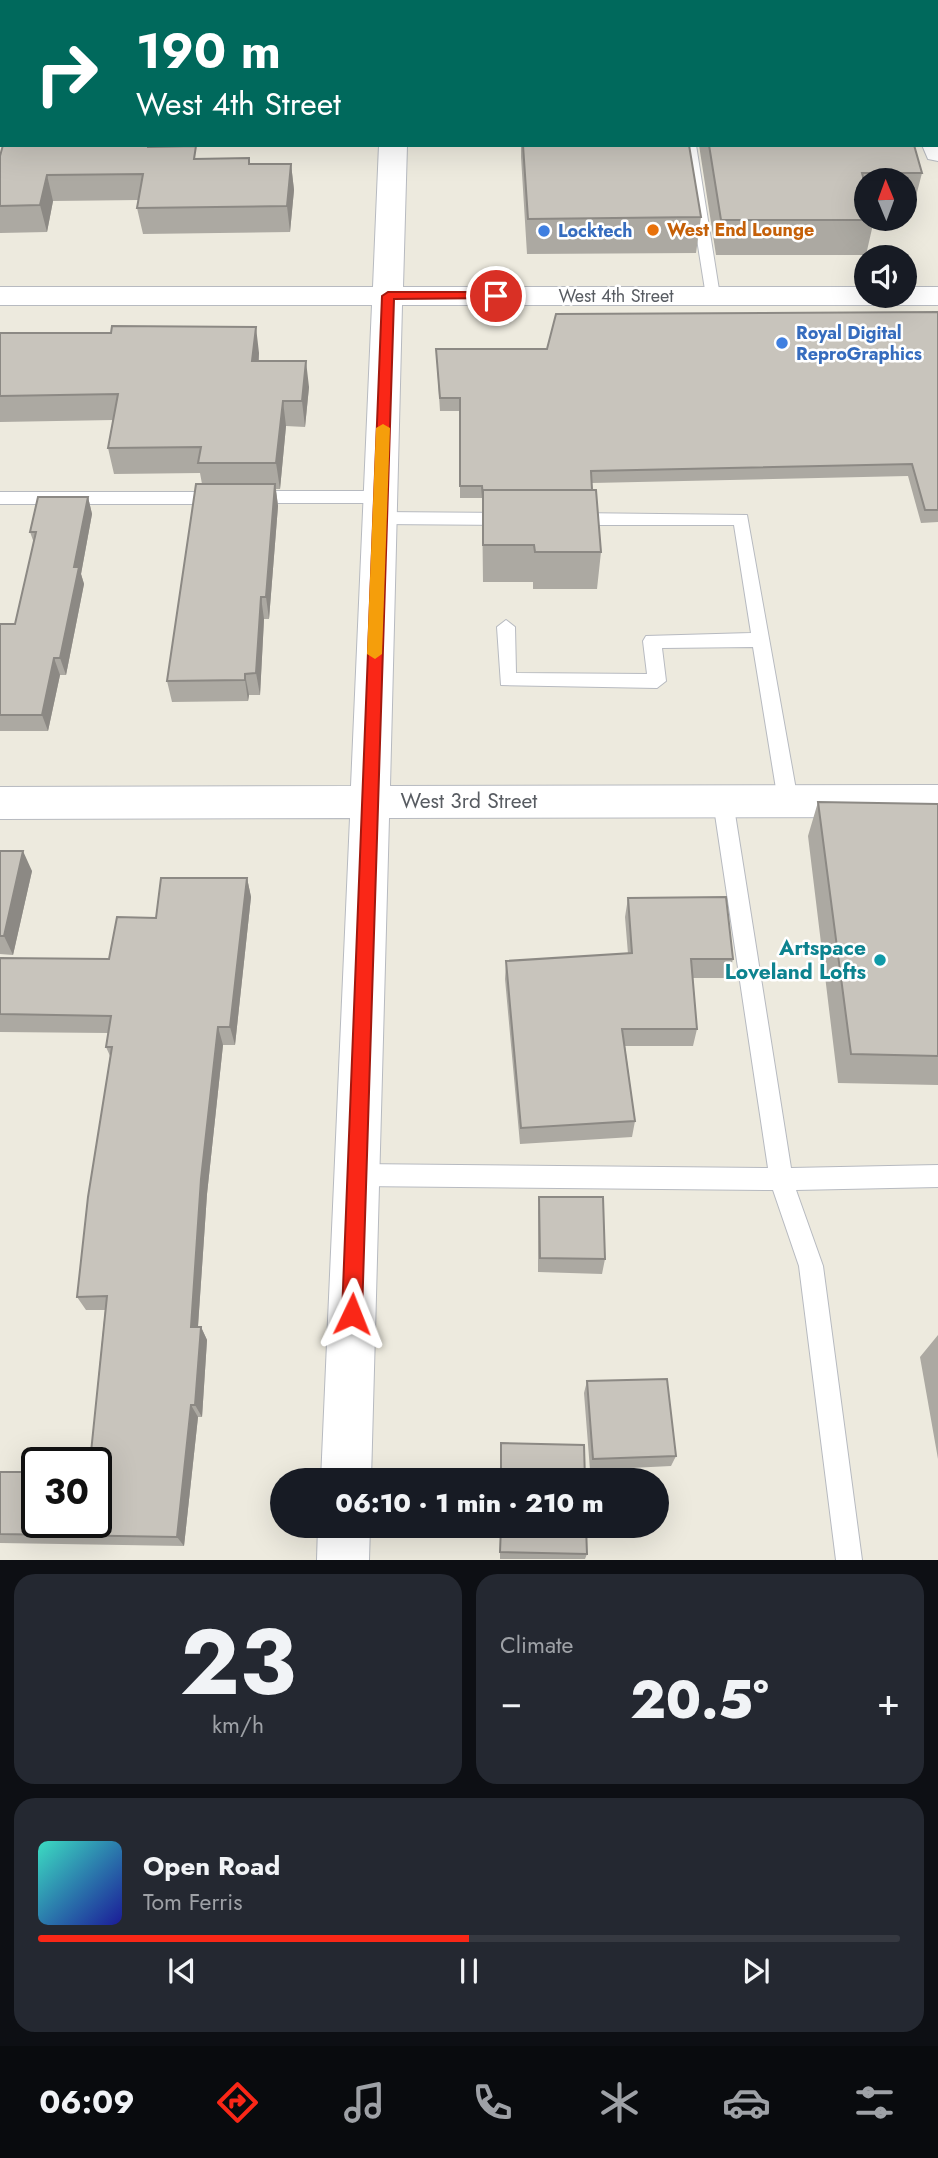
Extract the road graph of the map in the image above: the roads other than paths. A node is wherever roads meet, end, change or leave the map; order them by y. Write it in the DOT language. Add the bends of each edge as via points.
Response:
graph roads {
  1 [pos="393,147"];
  2 [pos="689,147"];
  3 [pos="0,296"];
  4 [pos="388,296"];
  5 [pos="713,296"];
  6 [pos="938,296"];
  7 [pos="0,498"];
  8 [pos="380,508"];
  9 [pos="533,519"];
  10 [pos="561,519"];
  11 [pos="506,627"];
  12 [pos="762,640"];
  13 [pos="370,801"];
  14 [pos="723,801"];
  15 [pos="788,801"];
  16 [pos="938,801"];
  17 [pos="0,803"];
  18 [pos="356,1175"];
  19 [pos="938,1176"];
  20 [pos="780,1179"];
  21 [pos="346,1468"];
  22 [pos="344,1538"];
  23 [pos="343,1559"];
  24 [pos="849,1559"];
  1 -- 4 [label="street"];
  2 -- 5 [label="lane"];
  3 -- 4 [label="street, West 4th Street"];
  4 -- 5 [label="street, West 4th Street"];
  4 -- 8 [label="street"];
  5 -- 6 [label="street, West 4th Street"];
  7 -- 8 [label="lane"];
  8 -- 9 [label="lane"];
  8 -- 13 [label="street"];
  10 -- 12 [label="lane" via="741,519"];
  11 -- 12 [label="lane" via="507,680 657,681 652,641"];
  12 -- 15 [label="lane"];
  13 -- 14 [label="street, West 3rd Street"];
  13 -- 17 [label="street, West 3rd Street"];
  13 -- 18 [label="street"];
  14 -- 15 [label="street, West 3rd Street"];
  14 -- 20 [label="lane"];
  15 -- 16 [label="street, West 3rd Street"];
  18 -- 20 [label="lane"];
  18 -- 21 [label="street"];
  19 -- 20 [label="lane"];
  20 -- 24 [label="lane" via="811,1266"];
  22 -- 23 [label="street"];
}
